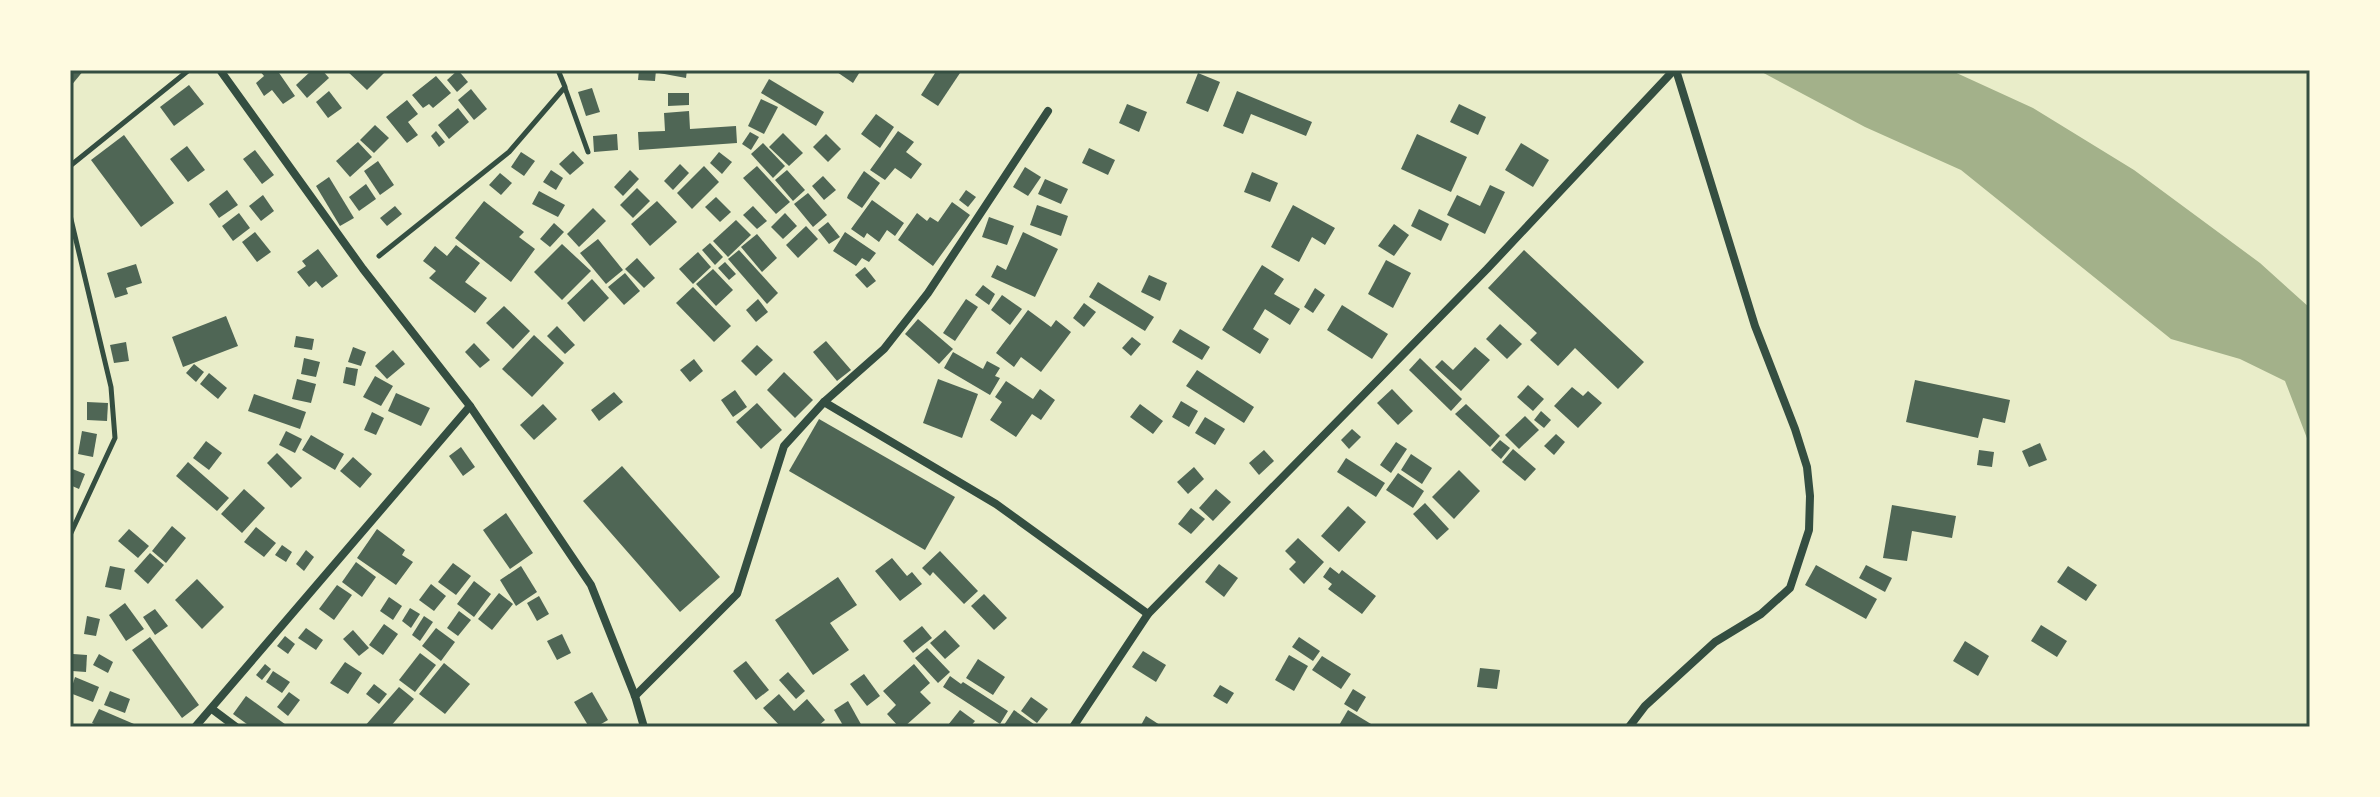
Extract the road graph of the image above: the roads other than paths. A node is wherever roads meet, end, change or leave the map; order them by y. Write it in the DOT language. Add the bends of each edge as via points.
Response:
graph roads {
  1 [pos="220,70"];
  2 [pos="1675,70"];
  3 [pos="1048,111"];
  4 [pos="824,402"];
  5 [pos="470,406"];
  6 [pos="1148,614"];
  7 [pos="635,696"];
  8 [pos="212,709"];
  9 [pos="195,727"];
  10 [pos="236,727"];
  11 [pos="644,727"];
  12 [pos="1073,727"];
  13 [pos="1629,727"];
  1 -- 5 [label="street" via="363,269"];
  2 -- 6 [label="street"];
  2 -- 13 [label="street" via="1755,326 1807,467 1809,530 1790,588 1761,614 1715,642"];
  3 -- 4 [label="street" via="902,326"];
  4 -- 6 [label="street" via="996,504"];
  4 -- 7 [label="street" via="784,446 737,594"];
  5 -- 7 [label="street" via="591,585"];
  5 -- 8 [label="street"];
  6 -- 12 [label="street"];
  7 -- 11 [label="street"];
  8 -- 9 [label="street"];
  8 -- 10 [label="street"];
}
